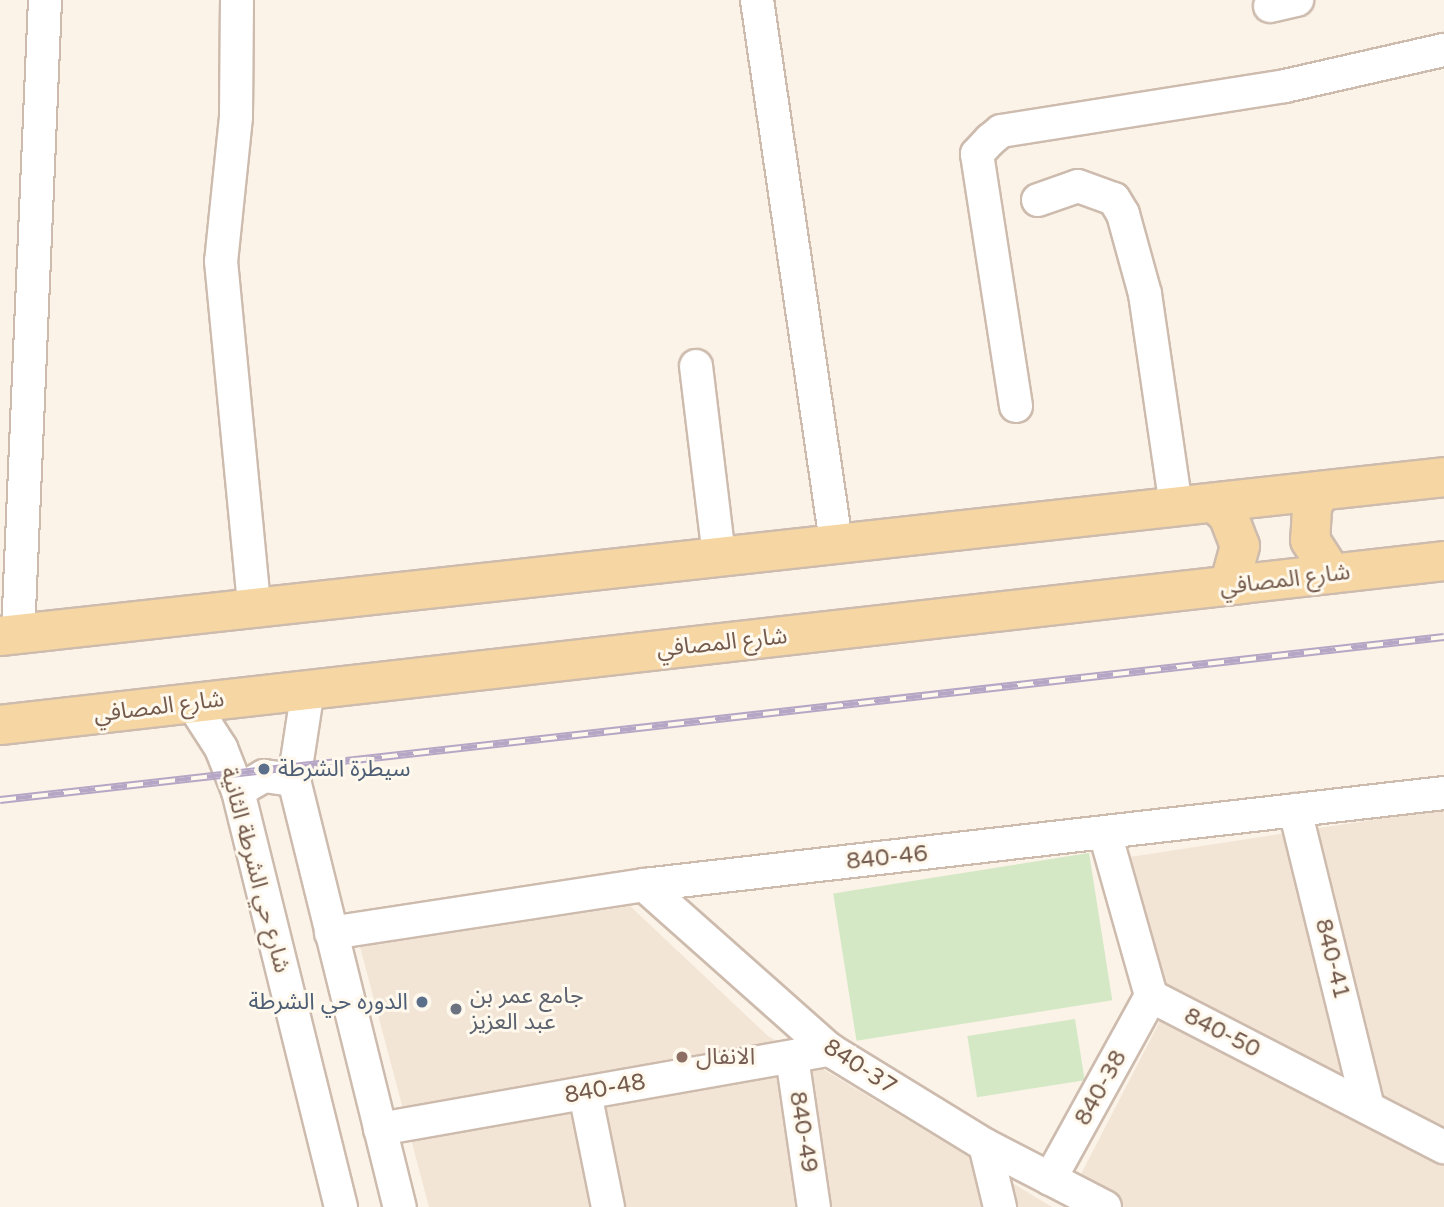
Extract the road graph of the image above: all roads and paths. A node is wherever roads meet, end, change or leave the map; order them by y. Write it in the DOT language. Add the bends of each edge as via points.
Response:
graph roads {
  1 [pos="45,0"];
  2 [pos="237,0"];
  3 [pos="758,0"];
  4 [pos="1444,50"];
  5 [pos="1038,200"];
  6 [pos="696,366"];
  7 [pos="1016,406"];
  8 [pos="1444,477"];
  9 [pos="1320,491"];
  10 [pos="1215,503"];
  11 [pos="1176,507"];
  12 [pos="836,542"];
  13 [pos="719,555"];
  14 [pos="1444,561"];
  15 [pos="1332,574"];
  16 [pos="1230,586"];
  17 [pos="254,604"];
  18 [pos="9,635"];
  19 [pos="308,689"];
  20 [pos="192,703"];
  21 [pos="0,725"];
  22 [pos="294,780"];
  23 [pos="238,791"];
  24 [pos="1444,793"];
  25 [pos="1295,810"];
  26 [pos="1105,833"];
  27 [pos="644,885"];
  28 [pos="331,933"];
  29 [pos="1152,996"];
  30 [pos="830,1050"];
  31 [pos="792,1057"];
  32 [pos="585,1093"];
  33 [pos="1368,1107"];
  34 [pos="380,1129"];
  35 [pos="985,1145"];
  36 [pos="1444,1147"];
  37 [pos="1050,1179"];
  38 [pos="341,1207"];
  39 [pos="400,1207"];
  40 [pos="608,1207"];
  41 [pos="814,1207"];
  42 [pos="1000,1207"];
  43 [pos="1105,1207"];
  1 -- 18 [label="street"];
  2 -- 17 [label="street" via="236,117 222,261"];
  3 -- 12 [label="street"];
  4 -- 7 [label="street" via="1285,86 1001,131 990,140 977,154"];
  5 -- 11 [label="street" via="1078,186 1114,199 1124,214 1154,344"];
  6 -- 13 [label="street"];
  8 -- 9 [label="main road"];
  9 -- 10 [label="main road"];
  9 -- 15 [label="main road" via="1312,507 1310,540"];
  10 -- 11 [label="main road"];
  10 -- 16 [label="main road" via="1232,523 1240,547"];
  11 -- 12 [label="main road"];
  12 -- 13 [label="main road"];
  13 -- 17 [label="main road"];
  14 -- 15 [label="main road, شارع المصافي"];
  15 -- 16 [label="main road, شارع المصافي"];
  16 -- 19 [label="main road, شارع المصافي"];
  17 -- 18 [label="main road"];
  19 -- 20 [label="main road, شارع المصافي"];
  19 -- 22 [label="street"];
  20 -- 21 [label="main road, شارع المصافي"];
  20 -- 23 [label="street, شارع حي الشرطة الثانية" via="221,748"];
  22 -- 23 [label="street" via="264,776"];
  22 -- 28 [label="street"];
  23 -- 38 [label="street, شارع حي الشرطة الثانية"];
  24 -- 25 [label="street, 840-46"];
  25 -- 26 [label="street, 840-46"];
  25 -- 33 [label="street, 840-41"];
  26 -- 27 [label="street, 840-46"];
  26 -- 29 [label="street"];
  27 -- 28 [label="street, 840-46"];
  27 -- 30 [label="street, 840-37"];
  28 -- 34 [label="street"];
  29 -- 33 [label="street, 840-50"];
  29 -- 37 [label="street, 840-38"];
  30 -- 31 [label="street, 840-48"];
  30 -- 35 [label="street, 840-37"];
  31 -- 32 [label="street, 840-48"];
  31 -- 41 [label="street, 840-49"];
  32 -- 34 [label="street, 840-48"];
  32 -- 40 [label="street"];
  33 -- 36 [label="street, 840-50"];
  34 -- 39 [label="street"];
  35 -- 37 [label="street, 840-37"];
  35 -- 42 [label="street"];
  37 -- 43 [label="street, 840-37"];
}
